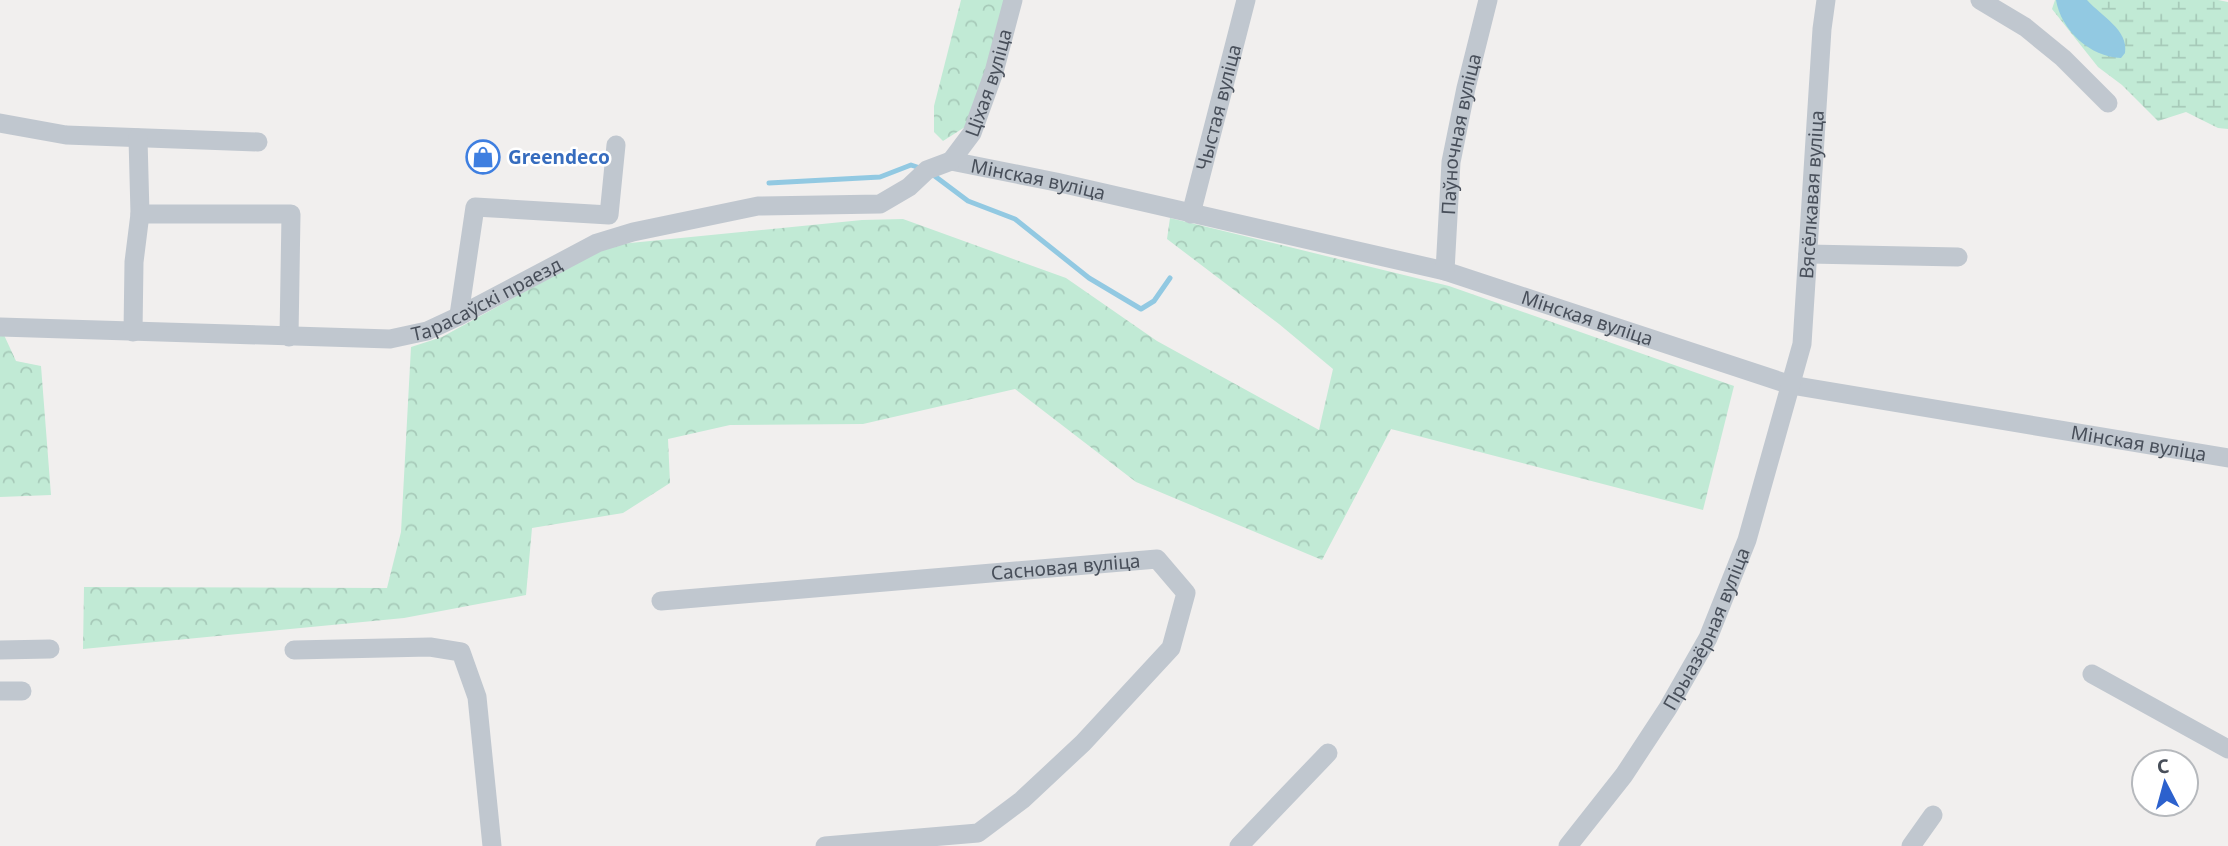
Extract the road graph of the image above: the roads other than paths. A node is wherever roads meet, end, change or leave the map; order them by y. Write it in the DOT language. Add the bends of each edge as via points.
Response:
graph roads {
  1 [pos="1013,0"];
  2 [pos="1246,0"];
  3 [pos="1488,0"];
  4 [pos="1826,0"];
  5 [pos="1980,0"];
  6 [pos="2108,103"];
  7 [pos="0,122"];
  8 [pos="138,138"];
  9 [pos="258,142"];
  10 [pos="616,145"];
  11 [pos="951,161"];
  12 [pos="140,214"];
  13 [pos="1191,214"];
  14 [pos="1808,254"];
  15 [pos="1958,257"];
  16 [pos="1445,271"];
  17 [pos="459,315"];
  18 [pos="0,327"];
  19 [pos="133,332"];
  20 [pos="289,337"];
  21 [pos="1791,385"];
  22 [pos="2228,458"];
  23 [pos="661,601"];
  24 [pos="50,649"];
  25 [pos="0,650"];
  26 [pos="294,650"];
  27 [pos="2092,674"];
  28 [pos="0,691"];
  29 [pos="22,691"];
  30 [pos="2228,749"];
  31 [pos="1328,753"];
  32 [pos="1933,815"];
  33 [pos="922,842"];
  34 [pos="492,846"];
  35 [pos="825,846"];
  36 [pos="1238,846"];
  37 [pos="1568,846"];
  38 [pos="1911,846"];
  1 -- 11 [label="street, Ціхая вуліца" via="972,134"];
  2 -- 13 [label="street, Чыстая вуліца"];
  3 -- 16 [label="street, Паўночная вуліца" via="1451,162"];
  4 -- 14 [label="street, Вясёлкавая вуліца"];
  5 -- 6 [label="street" via="2054,50"];
  7 -- 8 [label="street" via="66,135"];
  8 -- 9 [label="street"];
  8 -- 12 [label="street"];
  10 -- 17 [label="street" via="609,215 475,207"];
  11 -- 13 [label="street, Мінская вуліца"];
  11 -- 17 [label="street, Тарасаўскі праезд" via="927,170 880,204 758,206 597,243"];
  12 -- 19 [label="street"];
  12 -- 20 [label="street" via="291,215"];
  13 -- 16 [label="street, Мінская вуліца"];
  14 -- 15 [label="street"];
  14 -- 21 [label="street, Вясёлкавая вуліца" via="1802,344"];
  16 -- 21 [label="street, Мінская вуліца"];
  17 -- 20 [label="street, Тарасаўскі праезд" via="427,331 390,339"];
  18 -- 19 [label="street, Тарасаўскі праезд"];
  19 -- 20 [label="street, Тарасаўскі праезд"];
  21 -- 22 [label="street, Мінская вуліца"];
  21 -- 37 [label="street, Прыазёрная вуліца" via="1743,550 1708,638 1625,775"];
  23 -- 33 [label="street, Сасновая вуліца" via="1157,559 1186,593 1171,649 1022,800 978,833"];
  24 -- 25 [label="street"];
  26 -- 34 [label="street" via="430,647 461,652 477,697"];
  27 -- 30 [label="street"];
  28 -- 29 [label="street"];
  31 -- 36 [label="street"];
  32 -- 38 [label="street"];
  33 -- 35 [label="street, Сасновая вуліца"];
}
